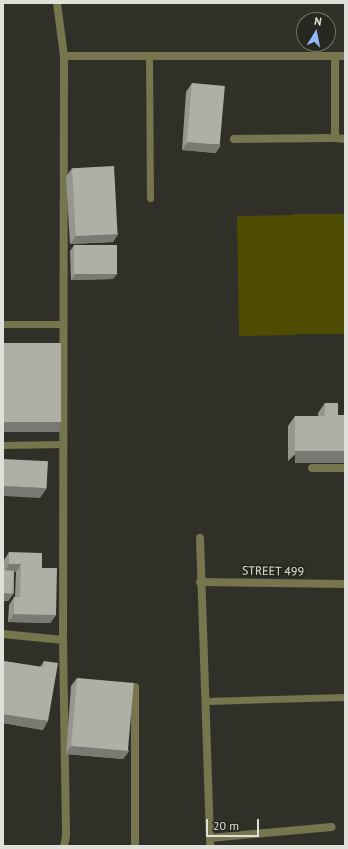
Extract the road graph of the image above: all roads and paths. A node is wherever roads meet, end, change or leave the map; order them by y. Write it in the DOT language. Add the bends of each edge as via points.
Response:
graph roads {
  1 [pos="57,3"];
  2 [pos="64,56"];
  3 [pos="149,56"];
  4 [pos="335,56"];
  5 [pos="345,56"];
  6 [pos="335,138"];
  7 [pos="234,139"];
  8 [pos="345,139"];
  9 [pos="150,198"];
  10 [pos="3,324"];
  11 [pos="63,324"];
  12 [pos="63,444"];
  13 [pos="3,445"];
  14 [pos="312,468"];
  15 [pos="345,468"];
  16 [pos="200,538"];
  17 [pos="200,582"];
  18 [pos="345,584"];
  19 [pos="3,634"];
  20 [pos="63,640"];
  21 [pos="135,687"];
  22 [pos="345,697"];
  23 [pos="207,702"];
  24 [pos="332,828"];
  25 [pos="210,842"];
  26 [pos="64,846"];
  27 [pos="135,846"];
  1 -- 2 [label="street"];
  2 -- 3 [label="street"];
  2 -- 11 [label="street"];
  3 -- 4 [label="street"];
  3 -- 9 [label="lane"];
  4 -- 5 [label="street"];
  4 -- 6 [label="street"];
  6 -- 7 [label="street"];
  6 -- 8 [label="street"];
  10 -- 11 [label="lane"];
  11 -- 12 [label="street"];
  12 -- 13 [label="lane"];
  12 -- 20 [label="street"];
  14 -- 15 [label="street"];
  16 -- 17 [label="street"];
  17 -- 18 [label="street, STREET 499"];
  17 -- 23 [label="street"];
  19 -- 20 [label="street"];
  20 -- 26 [label="street" via="66,836"];
  21 -- 27 [label="street"];
  22 -- 23 [label="lane"];
  23 -- 25 [label="street"];
  24 -- 25 [label="street"];
}
